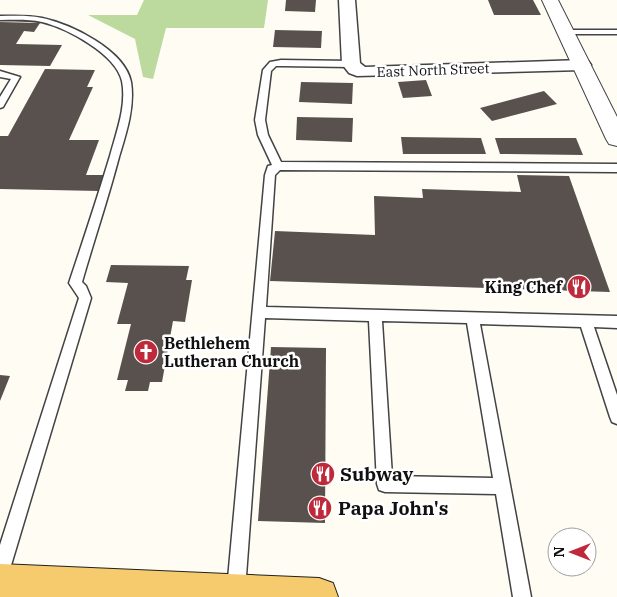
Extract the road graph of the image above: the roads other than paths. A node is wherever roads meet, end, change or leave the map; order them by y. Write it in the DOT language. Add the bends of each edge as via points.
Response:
graph roads {
  1 [pos="347,0"];
  2 [pos="550,0"];
  3 [pos="0,18"];
  4 [pos="566,32"];
  5 [pos="617,32"];
  6 [pos="351,64"];
  7 [pos="582,65"];
  8 [pos="0,74"];
  9 [pos="0,105"];
  10 [pos="617,138"];
  11 [pos="278,166"];
  12 [pos="617,168"];
  13 [pos="259,312"];
  14 [pos="375,315"];
  15 [pos="473,318"];
  16 [pos="586,321"];
  17 [pos="617,322"];
  18 [pos="617,417"];
  19 [pos="502,486"];
  20 [pos="0,572"];
  21 [pos="0,583"];
  22 [pos="236,593"];
  23 [pos="319,597"];
  24 [pos="522,597"];
  1 -- 6 [label="street"];
  2 -- 4 [label="street"];
  3 -- 20 [label="lane" via="44,20 58,24 93,43 126,78 126,104 108,180 75,283 84,298"];
  4 -- 5 [label="lane"];
  4 -- 7 [label="street"];
  6 -- 7 [label="street, East North Street" via="363,72"];
  6 -- 11 [label="lane" via="281,63 273,64 267,70 260,120 263,135"];
  7 -- 10 [label="street"];
  8 -- 9 [label="lane" via="16,77"];
  11 -- 12 [label="lane"];
  11 -- 13 [label="lane" via="270,175"];
  13 -- 14 [label="lane"];
  13 -- 22 [label="lane"];
  14 -- 15 [label="lane"];
  14 -- 19 [label="lane" via="385,484"];
  15 -- 16 [label="lane"];
  15 -- 19 [label="lane"];
  16 -- 17 [label="lane"];
  16 -- 18 [label="lane"];
  19 -- 24 [label="lane"];
  21 -- 22 [label="main road"];
  22 -- 23 [label="main road"];
}
